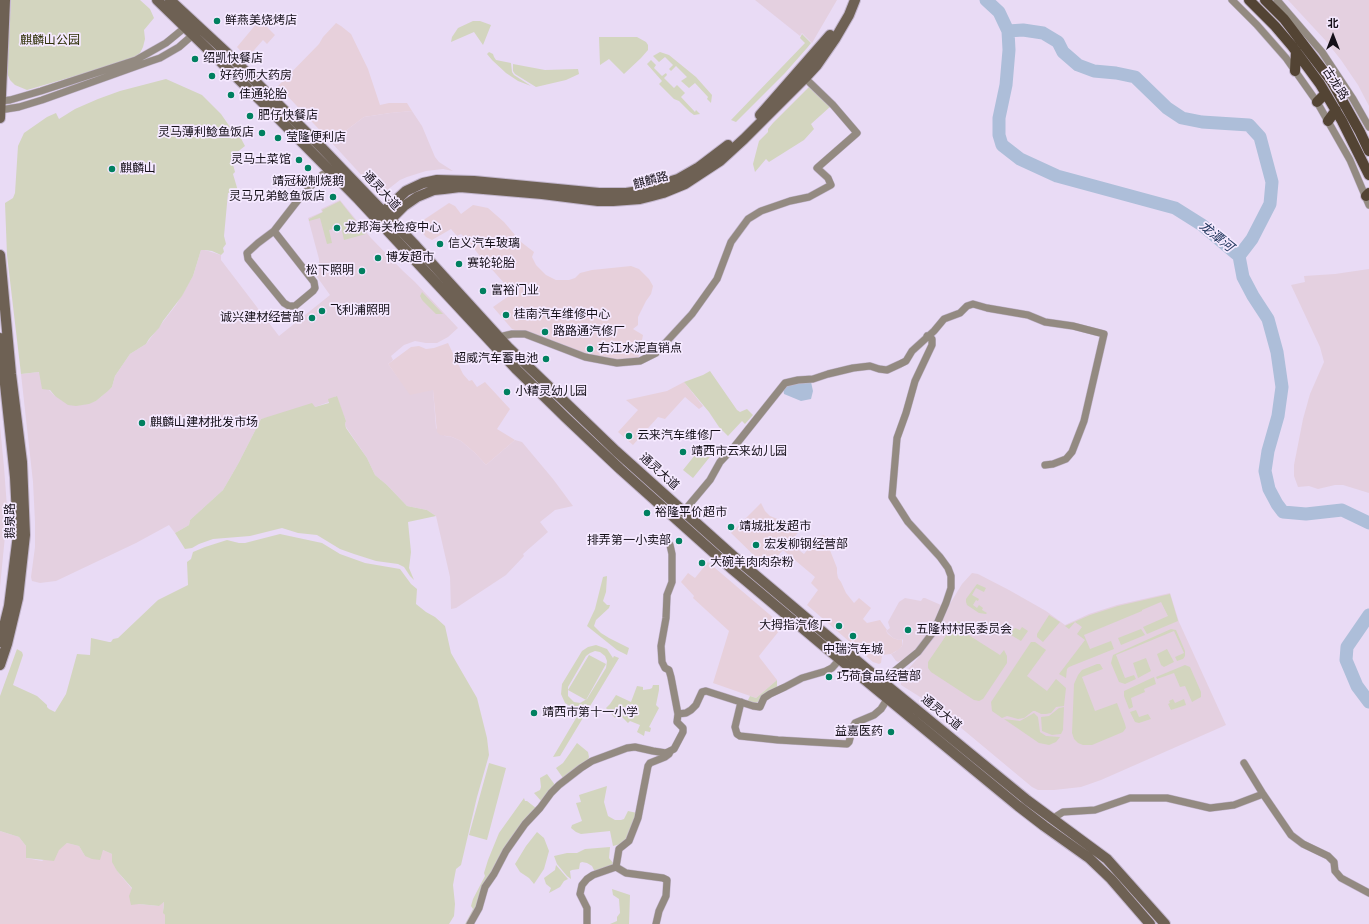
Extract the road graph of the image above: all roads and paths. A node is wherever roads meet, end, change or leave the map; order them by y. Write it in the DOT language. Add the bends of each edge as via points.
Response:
graph roads {
  1 [pos="5,0"];
  2 [pos="157,0"];
  3 [pos="170,0"];
  4 [pos="848,0"];
  5 [pos="855,0"];
  6 [pos="1232,0"];
  7 [pos="1249,0"];
  8 [pos="1265,0"];
  9 [pos="1277,0"];
  10 [pos="193,28"];
  11 [pos="1296,51"];
  12 [pos="1295,71"];
  13 [pos="805,78"];
  14 [pos="1325,94"];
  15 [pos="1317,102"];
  16 [pos="0,108"];
  17 [pos="1336,110"];
  18 [pos="1328,121"];
  19 [pos="1369,127"];
  20 [pos="1369,151"];
  21 [pos="330,170"];
  22 [pos="1369,175"];
  23 [pos="1368,198"];
  24 [pos="384,220"];
  25 [pos="274,231"];
  26 [pos="0,255"];
  27 [pos="927,336"];
  28 [pos="499,337"];
  29 [pos="0,338"];
  30 [pos="1045,465"];
  31 [pos="684,511"];
  32 [pos="670,545"];
  33 [pos="0,642"];
  34 [pos="840,659"];
  35 [pos="0,665"];
  36 [pos="887,685"];
  37 [pos="888,698"];
  38 [pos="741,702"];
  39 [pos="678,714"];
  40 [pos="670,752"];
  41 [pos="1244,764"];
  42 [pos="1263,794"];
  43 [pos="1052,819"];
  44 [pos="616,867"];
  45 [pos="1369,893"];
  46 [pos="470,924"];
  47 [pos="587,924"];
  48 [pos="656,924"];
  49 [pos="1150,924"];
  50 [pos="1165,924"];
  1 -- 16 [label="main road"];
  2 -- 10 [label="main road, 通灵大道"];
  3 -- 10 [label="main road, 通灵大道"];
  4 -- 24 [label="main road, 麒麟路" via="827,40 750,126 709,160 678,179 640,191 613,193 474,180 437,180 406,191"];
  5 -- 13 [label="main road, 麒麟路" via="835,39"];
  6 -- 12 [label="street" via="1266,35"];
  7 -- 11 [label="main road, 古龙路"];
  8 -- 20 [label="main road, 古龙路" via="1284,19 1338,90"];
  9 -- 19 [label="street" via="1322,52"];
  10 -- 16 [label="street" via="136,60 10,100"];
  10 -- 16 [label="street" via="179,47 156,60 20,107"];
  10 -- 21 [label="main road, 通灵大道"];
  10 -- 24 [label="main road, 通灵大道" via="322,148"];
  11 -- 12 [label="main road"];
  11 -- 14 [label="main road, 古龙路"];
  12 -- 15 [label="street"];
  13 -- 24 [label="main road, 麒麟路" via="720,162 685,184 663,193 640,199 598,201 460,187 434,190 417,197"];
  13 -- 28 [label="street" via="857,133 818,168 831,185 809,197 761,211 748,219 732,242 717,279 692,314 656,353 640,361 617,363 585,357 525,334"];
  14 -- 15 [label="main road"];
  14 -- 17 [label="main road, 古龙路"];
  15 -- 18 [label="street"];
  17 -- 18 [label="main road"];
  17 -- 22 [label="main road, 古龙路"];
  18 -- 23 [label="street"];
  21 -- 24 [label="main road, 通灵大道"];
  21 -- 25 [label="street" via="302,195"];
  24 -- 28 [label="main road, 通灵大道"];
  24 -- 34 [label="main road, 通灵大道" via="517,370 566,418 733,570"];
  25 -- 25 [label="street" via="314,282 313,291 295,306 284,303 247,256 252,248"];
  26 -- 35 [label="main road, 鹅泉路" via="22,462 25,535 18,598"];
  27 -- 30 [label="street" via="944,319 960,314 967,306 973,304 1104,334 1084,421 1072,452 1066,459"];
  27 -- 31 [label="street" via="906,361 887,370 870,366 785,383 720,462 710,480"];
  27 -- 36 [label="street" via="932,340 932,345 915,381 897,438 892,497 908,522 948,568 951,588 934,630 918,652 892,673"];
  28 -- 31 [label="main road, 通灵大道" via="610,446"];
  29 -- 33 [label="main road, 鹅泉路" via="16,476 18,535 9,606"];
  31 -- 36 [label="main road, 通灵大道" via="740,562"];
  32 -- 39 [label="street" via="672,582 660,646 662,662 670,673"];
  34 -- 37 [label="main road, 通灵大道"];
  34 -- 38 [label="street" via="826,671 802,678 770,694 762,701 760,707"];
  36 -- 43 [label="main road, 通灵大道"];
  37 -- 38 [label="street" via="874,715 855,724 847,744 740,736 735,728"];
  37 -- 49 [label="main road, 通灵大道" via="1018,806 1089,858 1116,884"];
  38 -- 39 [label="street" via="704,691 691,710 686,714"];
  39 -- 40 [label="street" via="677,722 683,730"];
  40 -- 44 [label="street" via="648,766 638,818 629,841 619,849"];
  40 -- 46 [label="street" via="627,748 592,761 559,785 506,850 484,887 479,908"];
  41 -- 42 [label="street"];
  42 -- 43 [label="street" via="1234,805 1210,808 1167,798 1130,798 1095,810 1063,812"];
  42 -- 45 [label="street" via="1291,835 1328,856 1334,862 1335,871 1341,878"];
  43 -- 50 [label="main road, 通灵大道" via="1107,859"];
  44 -- 47 [label="street" via="593,875 582,885 580,894 587,908"];
  44 -- 48 [label="street" via="626,873 667,880 666,896"];
}
